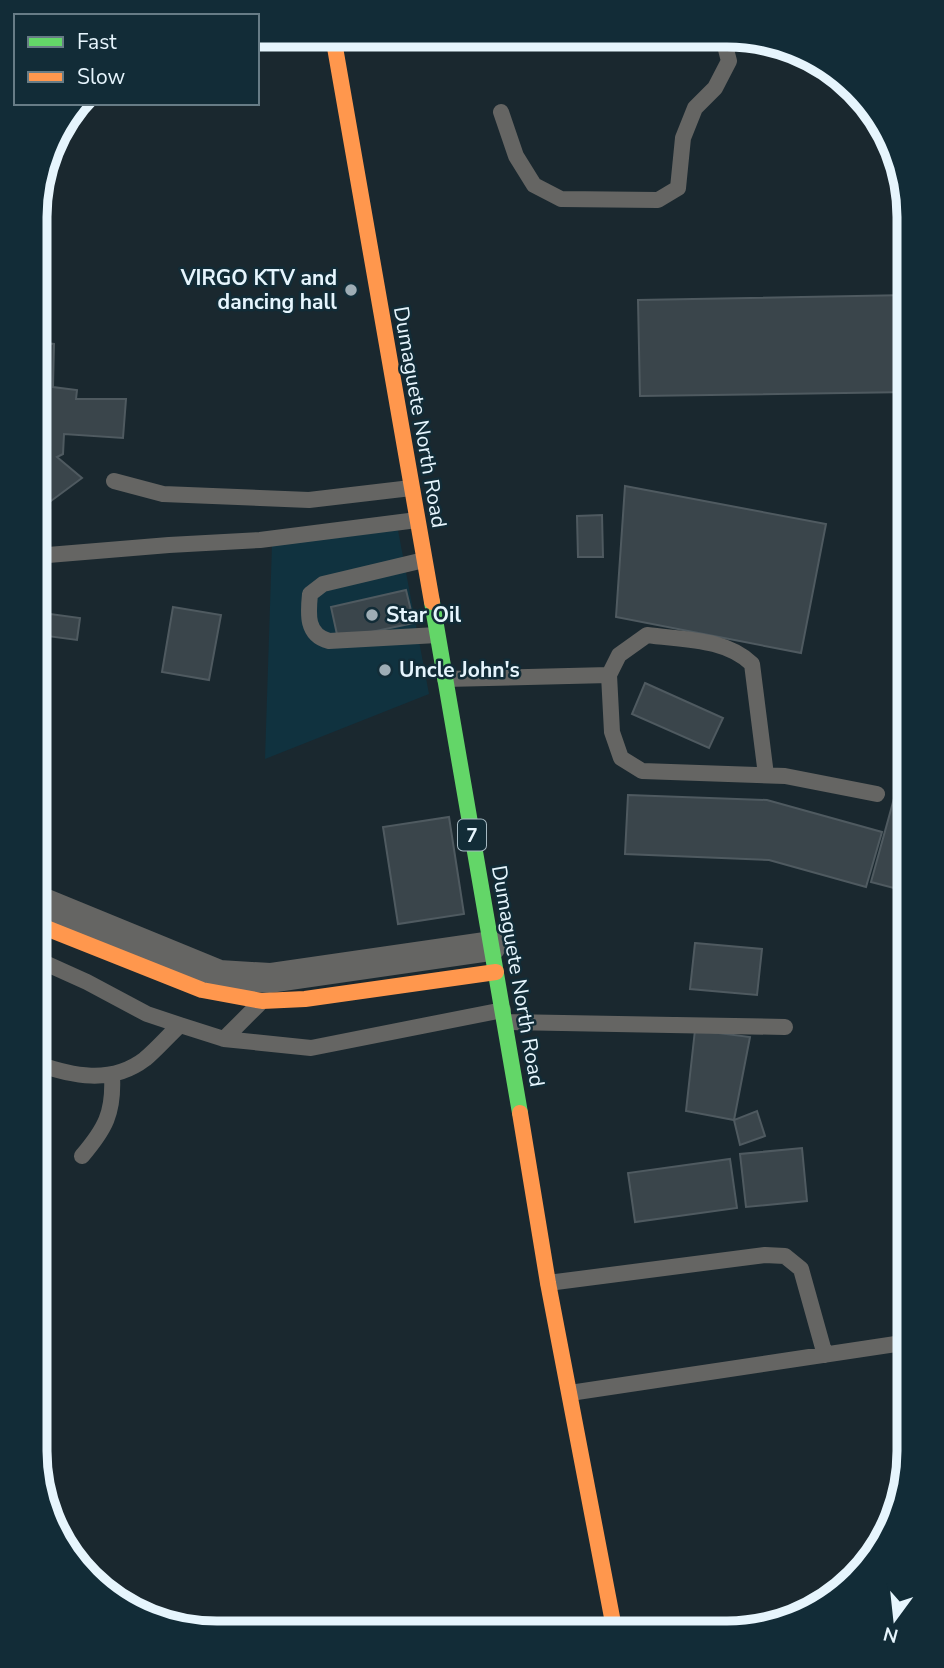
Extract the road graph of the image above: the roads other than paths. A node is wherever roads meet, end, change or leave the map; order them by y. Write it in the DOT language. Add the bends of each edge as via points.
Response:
graph roads {
  1 [pos="334,47"];
  2 [pos="725,47"];
  3 [pos="501,112"];
  4 [pos="114,481"];
  5 [pos="411,488"];
  6 [pos="417,520"];
  7 [pos="47,555"];
  8 [pos="424,560"];
  9 [pos="437,635"];
  10 [pos="609,675"];
  11 [pos="445,679"];
  12 [pos="766,775"];
  13 [pos="877,794"];
  14 [pos="47,905"];
  15 [pos="47,928"];
  16 [pos="494,959"];
  17 [pos="47,964"];
  18 [pos="262,1001"];
  19 [pos="504,1016"];
  20 [pos="180,1025"];
  21 [pos="785,1027"];
  22 [pos="224,1039"];
  23 [pos="47,1067"];
  24 [pos="112,1076"];
  25 [pos="82,1156"];
  26 [pos="548,1283"];
  27 [pos="896,1344"];
  28 [pos="825,1355"];
  29 [pos="570,1393"];
  30 [pos="613,1621"];
  1 -- 5 [label="main road, Dumaguete North Road / 7"];
  2 -- 3 [label="lane" via="729,61 715,88 695,108 683,138 678,188 658,200 561,200 534,185 516,156"];
  4 -- 5 [label="lane" via="163,494 295,500"];
  5 -- 6 [label="main road, Dumaguete North Road / 7"];
  6 -- 7 [label="lane" via="260,540"];
  6 -- 8 [label="main road, Dumaguete North Road / 7"];
  8 -- 9 [label="main road, Dumaguete North Road / 7"];
  8 -- 9 [label="lane" via="323,584 310,594 308,616 312,631 329,642"];
  9 -- 11 [label="main road, Dumaguete North Road / 7"];
  10 -- 11 [label="lane"];
  10 -- 12 [label="lane" via="612,732 621,758 642,771"];
  10 -- 12 [label="lane" via="619,655 647,635 727,646 741,654 752,664"];
  11 -- 16 [label="main road, Dumaguete North Road / 7"];
  12 -- 13 [label="lane"];
  14 -- 16 [label="street" via="219,975 270,978"];
  15 -- 18 [label="main road" via="202,990"];
  16 -- 18 [label="main road" via="305,999"];
  16 -- 19 [label="main road, Dumaguete North Road / 7"];
  17 -- 20 [label="lane" via="147,1014"];
  18 -- 22 [label="lane"];
  19 -- 21 [label="lane"];
  19 -- 22 [label="lane" via="311,1048"];
  19 -- 26 [label="main road, Dumaguete North Road / 7"];
  20 -- 22 [label="lane"];
  20 -- 24 [label="lane" via="144,1060"];
  23 -- 24 [label="lane" via="64,1073"];
  24 -- 25 [label="lane" via="109,1117"];
  26 -- 28 [label="lane" via="785,1256 801,1269"];
  26 -- 29 [label="main road, Dumaguete North Road / 7"];
  27 -- 28 [label="lane"];
  28 -- 29 [label="lane"];
  29 -- 30 [label="main road, Dumaguete North Road / 7"];
}
